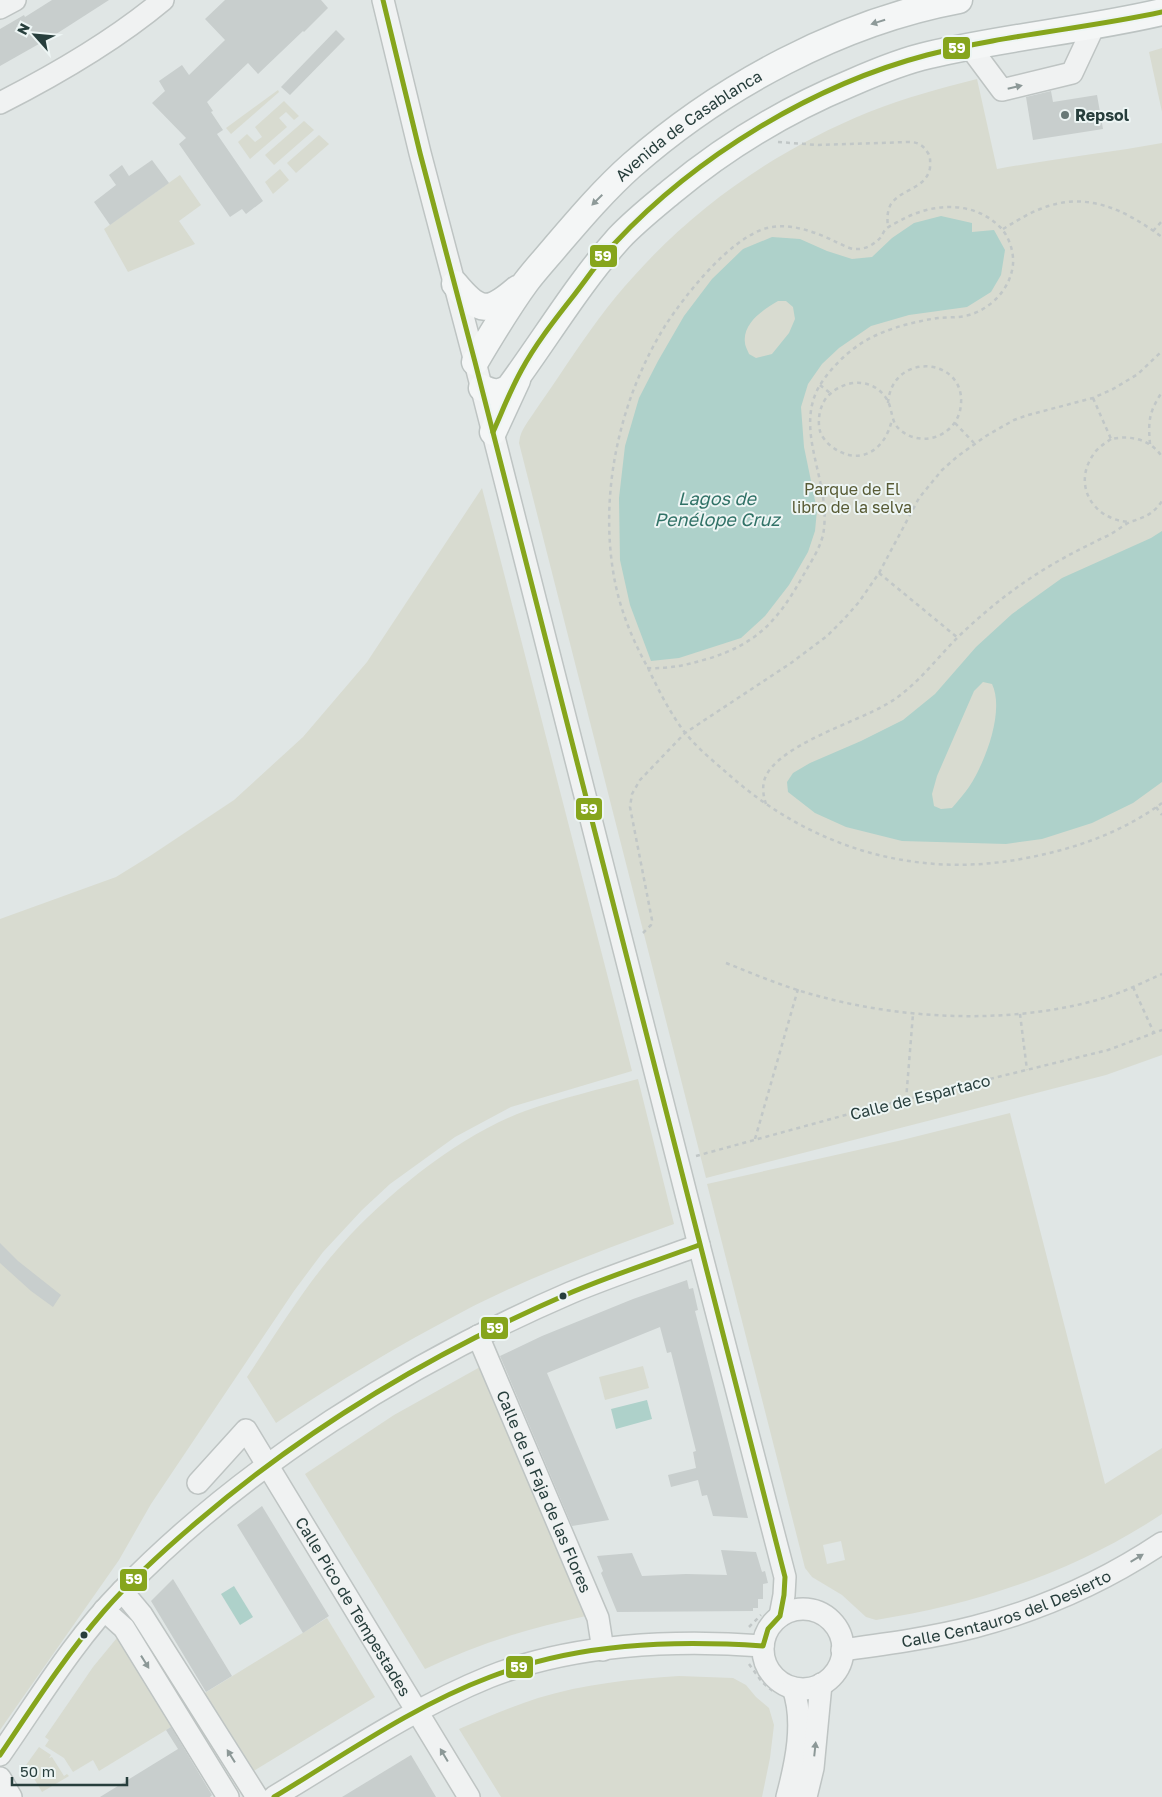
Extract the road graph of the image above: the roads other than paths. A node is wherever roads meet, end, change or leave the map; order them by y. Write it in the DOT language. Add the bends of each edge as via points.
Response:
graph roads {
  1 [pos="15,0"];
  2 [pos="163,0"];
  3 [pos="383,0"];
  4 [pos="959,0"];
  5 [pos="903,7"];
  6 [pos="0,8"];
  7 [pos="1162,12"];
  8 [pos="1094,26"];
  9 [pos="970,47"];
  10 [pos="0,103"];
  11 [pos="527,280"];
  12 [pos="455,284"];
  13 [pos="481,352"];
  14 [pos="522,370"];
  15 [pos="482,388"];
  16 [pos="492,432"];
  17 [pos="699,1245"];
  18 [pos="478,1336"];
  19 [pos="268,1466"];
  20 [pos="198,1483"];
  21 [pos="1162,1543"];
  22 [pos="785,1577"];
  23 [pos="122,1591"];
  24 [pos="104,1610"];
  25 [pos="811,1610"];
  26 [pos="142,1615"];
  27 [pos="780,1616"];
  28 [pos="126,1632"];
  29 [pos="763,1646"];
  30 [pos="603,1650"];
  31 [pos="842,1650"];
  32 [pos="821,1684"];
  33 [pos="786,1692"];
  34 [pos="417,1711"];
  35 [pos="0,1754"];
  36 [pos="0,1778"];
  37 [pos="11,1797"];
  38 [pos="228,1797"];
  39 [pos="257,1797"];
  40 [pos="274,1797"];
  41 [pos="469,1797"];
  42 [pos="787,1797"];
  43 [pos="806,1797"];
  1 -- 6 [label="street"];
  2 -- 10 [label="street" via="81,59"];
  3 -- 12 [label="street"];
  4 -- 5 [label="main road, Avenida de Casablanca"];
  5 -- 11 [label="main road, Avenida de Casablanca, one-way" via="791,58 680,126 589,208"];
  7 -- 8 [label="main road"];
  8 -- 9 [label="main road"];
  9 -- 8 [label="street, one-way" via="1002,90 1072,73"];
  9 -- 14 [label="main road" via="918,58 828,92 750,134 702,167 620,238 558,315"];
  11 -- 12 [label="main road" via="492,307 472,302"];
  11 -- 13 [label="main road, Avenida de Casablanca"];
  12 -- 13 [label="street"];
  13 -- 14 [label="main road" via="485,352 487,361 499,374 508,376"];
  13 -- 15 [label="street"];
  14 -- 15 [label="main road" via="502,392"];
  14 -- 16 [label="main road"];
  15 -- 16 [label="street"];
  16 -- 17 [label="street"];
  17 -- 18 [label="street" via="572,1293"];
  17 -- 22 [label="street"];
  18 -- 19 [label="street" via="337,1418"];
  18 -- 30 [label="street, Calle de la Faja de las Flores" via="598,1618"];
  19 -- 20 [label="street, Calle Pico de Tempestades" via="246,1430"];
  19 -- 23 [label="street" via="192,1525"];
  19 -- 34 [label="street, Calle Pico de Tempestades"];
  31 -- 21 [label="street, Calle Centauros del Desierto, one-way" via="926,1637 1026,1610 1103,1578"];
  22 -- 25 [label="street"];
  22 -- 27 [label="street"];
  23 -- 24 [label="street"];
  23 -- 26 [label="street"];
  24 -- 28 [label="street"];
  24 -- 35 [label="street" via="50,1680"];
  25 -- 27 [label="street" via="795,1610"];
  25 -- 31 [label="street" via="825,1616 836,1627"];
  26 -- 28 [label="street"];
  39 -- 26 [label="street, one-way"];
  27 -- 29 [label="street" via="768,1629"];
  28 -- 38 [label="street, one-way"];
  29 -- 30 [label="street" via="697,1642"];
  29 -- 33 [label="street" via="764,1660"];
  30 -- 34 [label="street" via="544,1660 490,1677"];
  31 -- 32 [label="street" via="834,1674"];
  32 -- 33 [label="street"];
  43 -- 32 [label="street, one-way" via="813,1768"];
  33 -- 42 [label="street" via="798,1709 799,1727"];
  34 -- 40 [label="street"];
  41 -- 34 [label="street, Calle Pico de Tempestades, one-way"];
  36 -- 37 [label="street"];
}
